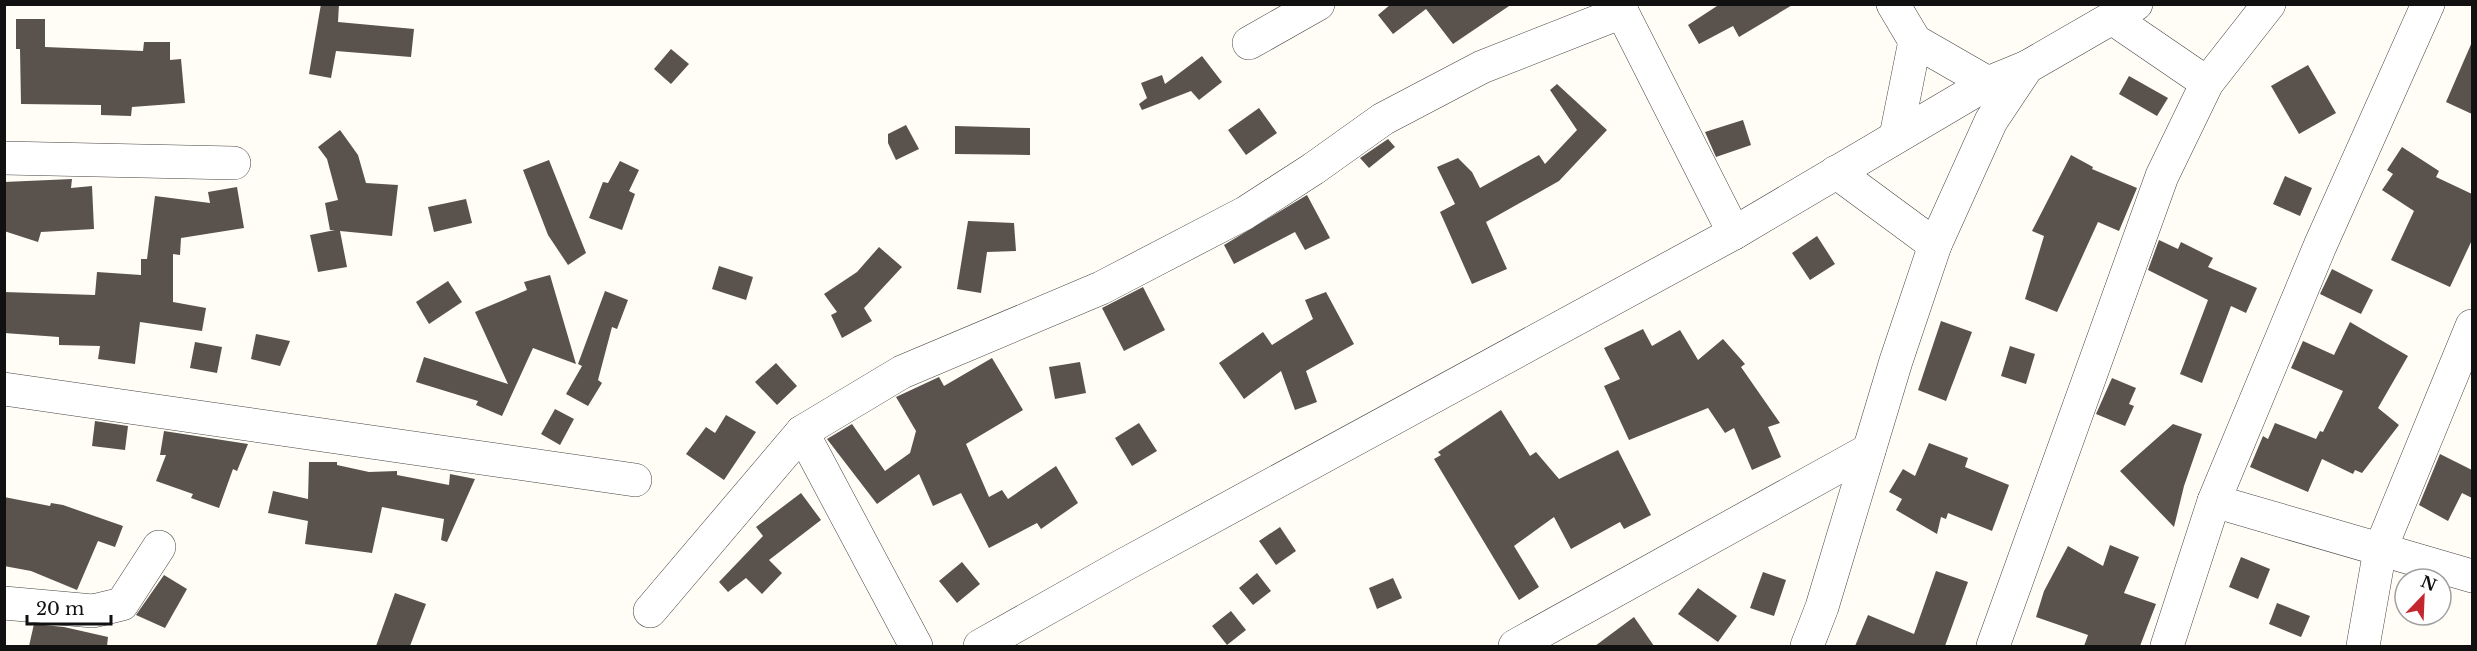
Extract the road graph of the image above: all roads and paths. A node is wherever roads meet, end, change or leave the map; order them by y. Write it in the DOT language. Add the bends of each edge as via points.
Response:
graph roads {
  1 [pos="1318,4"];
  2 [pos="1893,4"];
  3 [pos="2269,4"];
  4 [pos="2428,4"];
  5 [pos="1620,8"];
  6 [pos="2124,11"];
  7 [pos="1915,41"];
  8 [pos="1249,43"];
  9 [pos="2027,67"];
  10 [pos="2207,82"];
  11 [pos="1988,83"];
  12 [pos="1896,136"];
  13 [pos="4,158"];
  14 [pos="234,163"];
  15 [pos="1836,172"];
  16 [pos="1734,233"];
  17 [pos="1935,245"];
  18 [pos="2472,326"];
  19 [pos="4,389"];
  20 [pos="802,432"];
  21 [pos="1869,450"];
  22 [pos="635,480"];
  23 [pos="2214,501"];
  24 [pos="159,547"];
  25 [pos="2380,550"];
  26 [pos="2472,576"];
  27 [pos="4,603"];
  28 [pos="650,611"];
  29 [pos="915,646"];
  30 [pos="980,646"];
  31 [pos="1518,646"];
  32 [pos="1807,646"];
  33 [pos="1993,646"];
  34 [pos="2167,646"];
  35 [pos="2363,646"];
  1 -- 8 [label="street"];
  2 -- 7 [label="street"];
  3 -- 10 [label="street"];
  4 -- 23 [label="street" via="2320,246"];
  5 -- 16 [label="street"];
  5 -- 20 [label="street" via="1482,67 1383,119 1245,213 1101,288 902,372"];
  6 -- 9 [label="street"];
  6 -- 10 [label="street"];
  7 -- 11 [label="street"];
  7 -- 12 [label="street"];
  9 -- 11 [label="street"];
  9 -- 17 [label="street" via="1991,121"];
  10 -- 33 [label="street" via="2162,176"];
  11 -- 12 [label="street"];
  12 -- 15 [label="street"];
  13 -- 14 [label="street"];
  15 -- 16 [label="street"];
  15 -- 17 [label="street"];
  16 -- 30 [label="street"];
  17 -- 21 [label="street"];
  18 -- 25 [label="street"];
  19 -- 22 [label="street"];
  20 -- 28 [label="street"];
  20 -- 29 [label="street"];
  21 -- 31 [label="street"];
  21 -- 32 [label="street"];
  23 -- 25 [label="street"];
  23 -- 34 [label="street"];
  24 -- 27 [label="street" via="122,604 93,611"];
  25 -- 26 [label="street"];
  25 -- 35 [label="street"];
}
